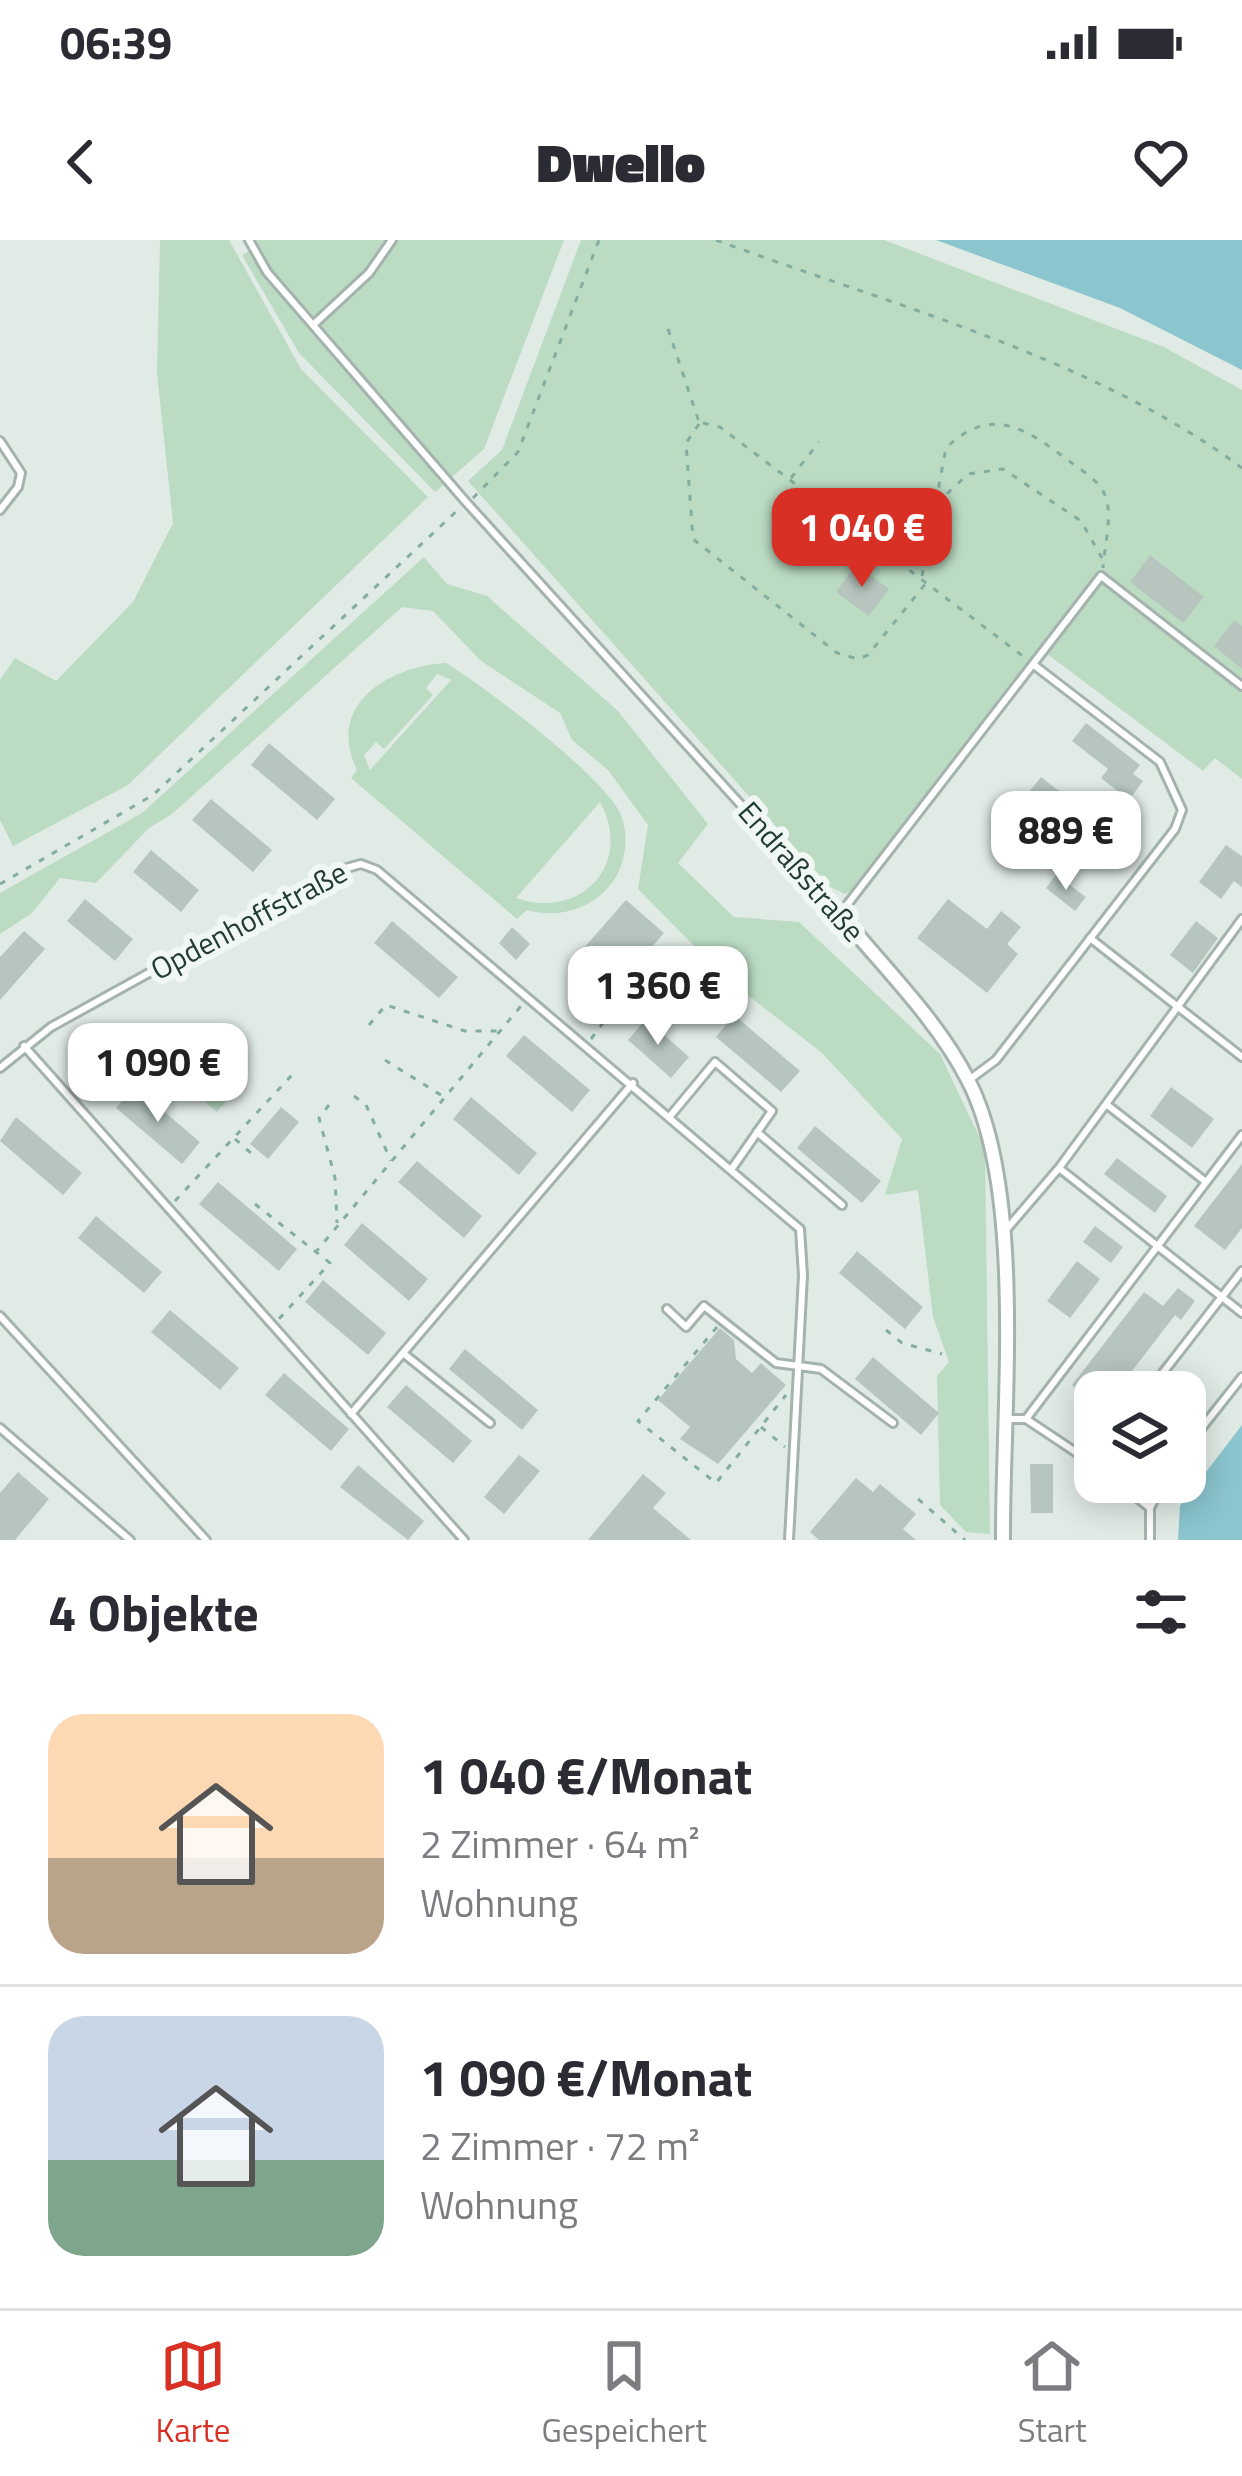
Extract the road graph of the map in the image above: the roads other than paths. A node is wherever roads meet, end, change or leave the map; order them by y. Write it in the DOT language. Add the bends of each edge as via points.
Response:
graph roads {
  1 [pos="249,240"];
  2 [pos="392,240"];
  3 [pos="314,325"];
  4 [pos="0,441"];
  5 [pos="0,510"];
  6 [pos="1034,665"];
  7 [pos="1242,686"];
  8 [pos="840,914"];
  9 [pos="1242,919"];
  10 [pos="1090,938"];
  11 [pos="1177,1006"];
  12 [pos="24,1046"];
  13 [pos="1242,1057"];
  14 [pos="0,1068"];
  15 [pos="969,1080"];
  16 [pos="633,1083"];
  17 [pos="1106,1104"];
  18 [pos="671,1114"];
  19 [pos="757,1132"];
  20 [pos="1242,1135"];
  21 [pos="733,1167"];
  22 [pos="1059,1168"];
  23 [pos="1206,1182"];
  24 [pos="842,1205"];
  25 [pos="1004,1232"];
  26 [pos="1157,1246"];
  27 [pos="1242,1271"];
  28 [pos="1222,1298"];
  29 [pos="667,1309"];
  30 [pos="1242,1312"];
  31 [pos="0,1316"];
  32 [pos="403,1353"];
  33 [pos="797,1364"];
  34 [pos="1165,1371"];
  35 [pos="1242,1377"];
  36 [pos="351,1414"];
  37 [pos="1002,1419"];
  38 [pos="1025,1419"];
  39 [pos="1206,1422"];
  40 [pos="490,1423"];
  41 [pos="893,1423"];
  42 [pos="0,1429"];
  43 [pos="1074,1450"];
  44 [pos="1144,1503"];
  45 [pos="1152,1503"];
  46 [pos="1150,1508"];
  47 [pos="130,1540"];
  48 [pos="206,1540"];
  49 [pos="464,1540"];
  50 [pos="789,1540"];
  51 [pos="1003,1540"];
  52 [pos="1150,1540"];
  1 -- 3 [label="lane, Endraßstraße"];
  2 -- 3 [label="lane"];
  3 -- 8 [label="lane, Endraßstraße"];
  4 -- 5 [label="lane" via="21,473"];
  6 -- 7 [label="lane" via="1101,576"];
  6 -- 8 [label="lane"];
  6 -- 10 [label="lane" via="1160,762 1182,810"];
  8 -- 15 [label="street, Endraßstraße"];
  9 -- 11 [label="lane"];
  10 -- 11 [label="lane"];
  10 -- 15 [label="lane" via="996,1060"];
  11 -- 13 [label="lane"];
  11 -- 17 [label="lane"];
  12 -- 14 [label="lane, Opdenhoffstraße"];
  12 -- 16 [label="lane, Opdenhoffstraße" via="347,865 377,870"];
  12 -- 36 [label="lane"];
  15 -- 25 [label="street, Endraßstraße" via="997,1164"];
  16 -- 18 [label="lane, Opdenhoffstraße"];
  16 -- 32 [label="lane"];
  17 -- 22 [label="lane"];
  17 -- 23 [label="lane"];
  18 -- 19 [label="lane" via="715,1063 772,1111"];
  18 -- 21 [label="lane, Opdenhoffstraße"];
  19 -- 21 [label="lane"];
  19 -- 24 [label="lane"];
  20 -- 23 [label="lane"];
  21 -- 33 [label="lane, Opdenhoffstraße" via="800,1229"];
  22 -- 25 [label="lane"];
  22 -- 26 [label="lane"];
  23 -- 26 [label="lane"];
  25 -- 37 [label="street, Endraßstraße"];
  26 -- 28 [label="lane"];
  26 -- 38 [label="lane"];
  27 -- 28 [label="lane"];
  28 -- 30 [label="lane"];
  28 -- 34 [label="lane"];
  29 -- 33 [label="lane" via="686,1327 704,1306 776,1364"];
  31 -- 48 [label="lane"];
  32 -- 36 [label="lane"];
  32 -- 40 [label="lane"];
  33 -- 41 [label="lane" via="821,1369"];
  33 -- 50 [label="lane, Opdenhoffstraße"];
  35 -- 39 [label="lane"];
  36 -- 49 [label="lane"];
  37 -- 38 [label="lane"];
  37 -- 51 [label="street, Endraßstraße"];
  38 -- 43 [label="lane"];
  42 -- 47 [label="lane"];
  44 -- 46 [label="lane"];
  45 -- 46 [label="lane"];
  46 -- 52 [label="lane"];
}
